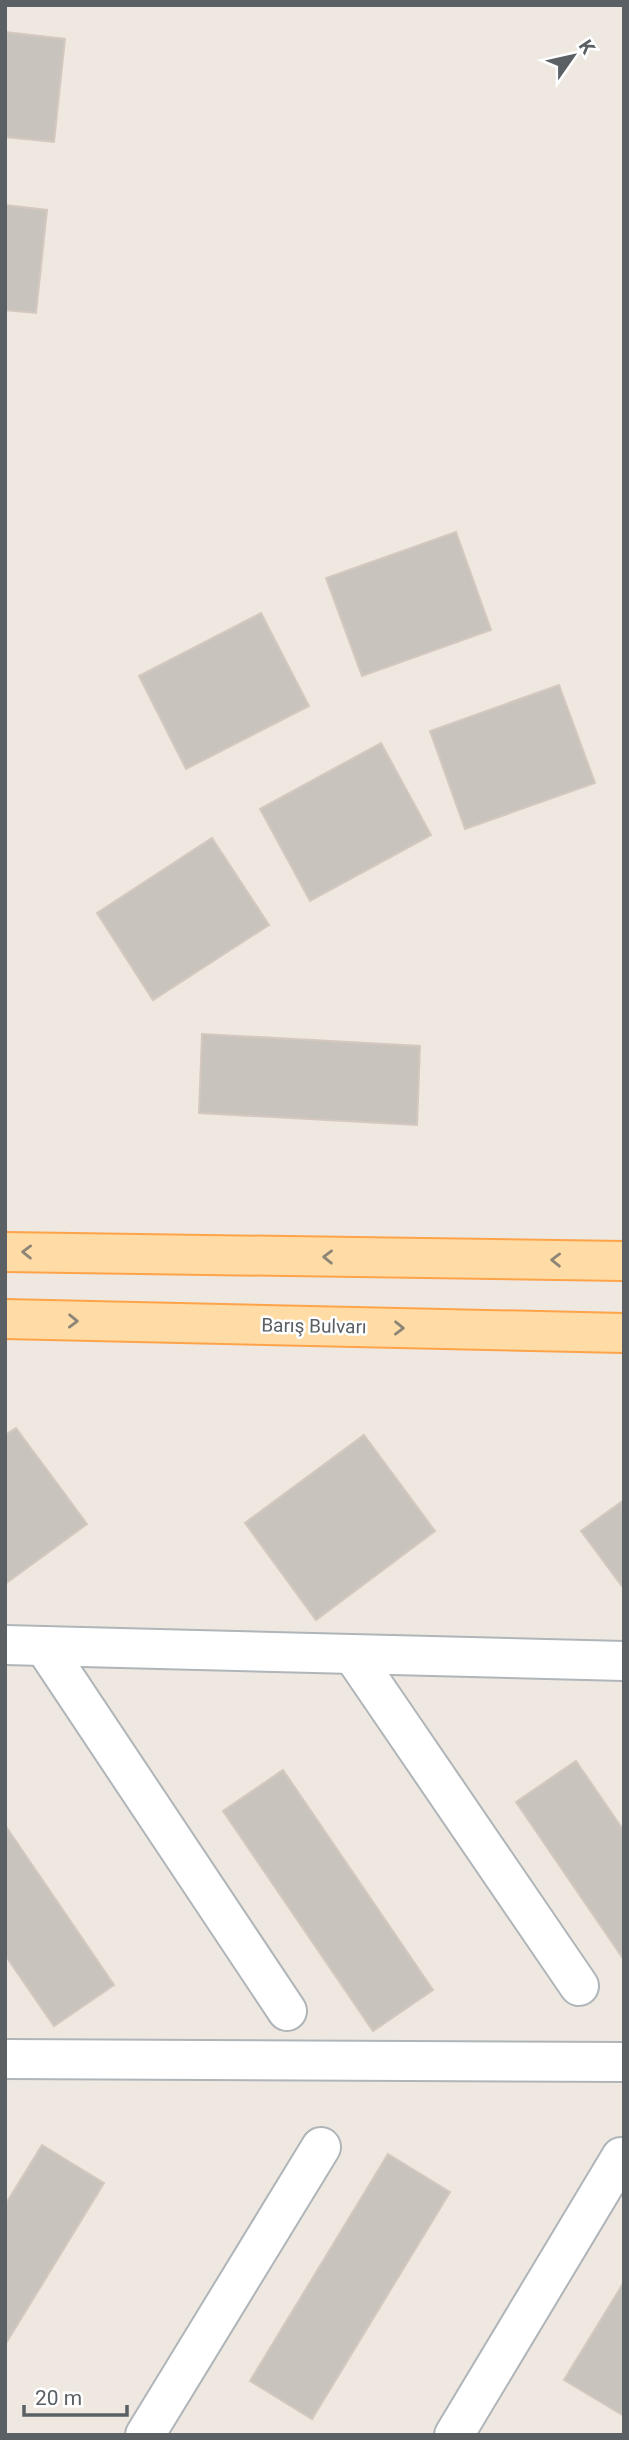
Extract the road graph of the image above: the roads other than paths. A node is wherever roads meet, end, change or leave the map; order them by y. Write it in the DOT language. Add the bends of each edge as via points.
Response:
graph roads {
  1 [pos="5,1252"];
  2 [pos="624,1261"];
  3 [pos="5,1319"];
  4 [pos="624,1333"];
  5 [pos="5,1646"];
  6 [pos="44,1646"];
  7 [pos="352,1654"];
  8 [pos="624,1661"];
  9 [pos="579,1986"];
  10 [pos="287,2011"];
  11 [pos="5,2059"];
  12 [pos="624,2062"];
  13 [pos="321,2147"];
  14 [pos="621,2157"];
  15 [pos="145,2435"];
  16 [pos="454,2435"];
  2 -- 1 [label="main road, one-way"];
  3 -- 4 [label="main road, Barış Bulvarı, one-way"];
  5 -- 6 [label="street"];
  6 -- 7 [label="street"];
  6 -- 10 [label="street"];
  7 -- 8 [label="street"];
  7 -- 9 [label="street"];
  11 -- 12 [label="street"];
  13 -- 15 [label="street"];
  14 -- 16 [label="street"];
}
